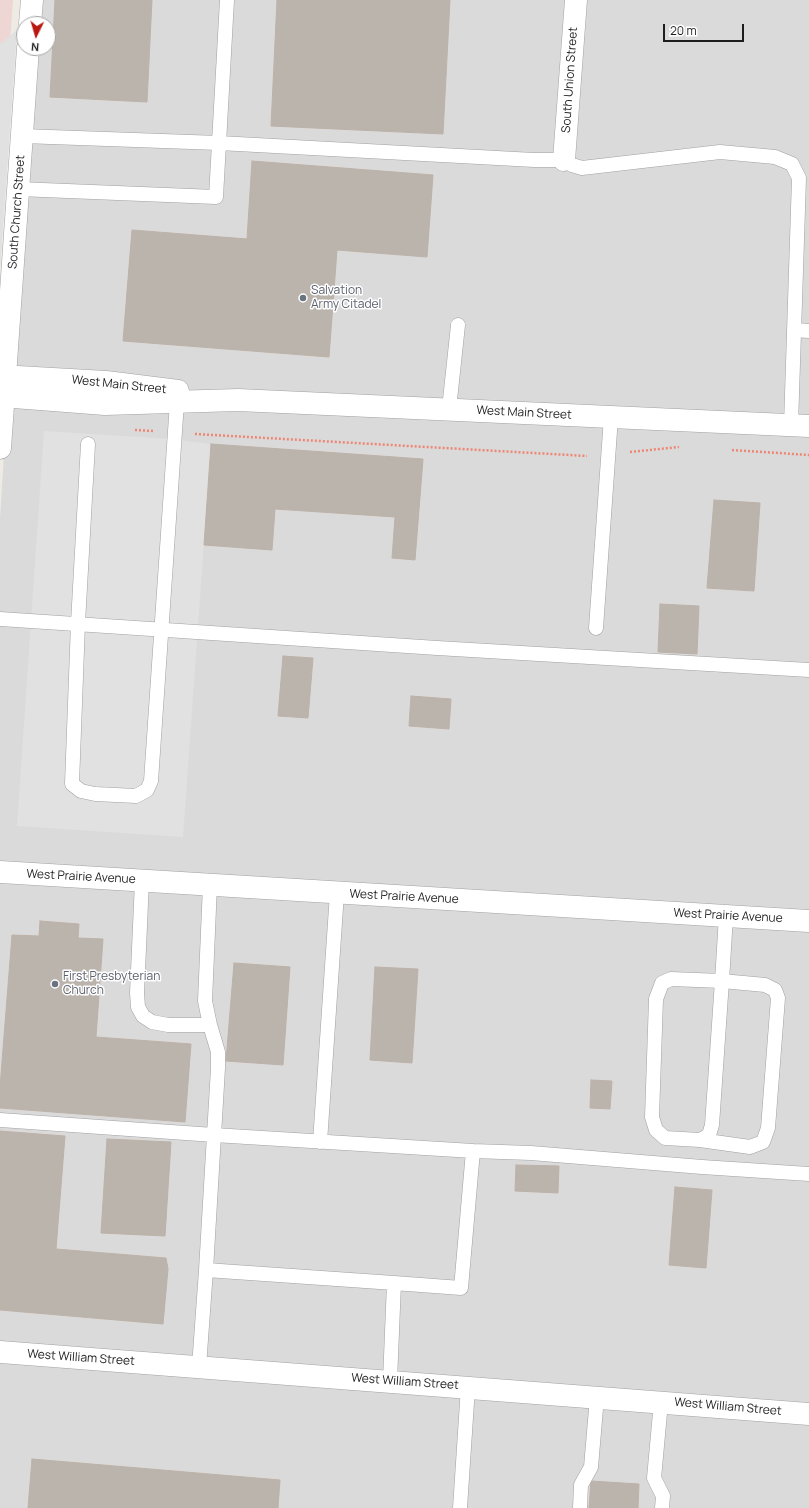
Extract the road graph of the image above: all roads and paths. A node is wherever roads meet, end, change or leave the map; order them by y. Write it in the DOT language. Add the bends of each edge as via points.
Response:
graph roads {
  1 [pos="32,0"];
  2 [pos="227,0"];
  3 [pos="576,0"];
  4 [pos="31,16"];
  5 [pos="27,56"];
  6 [pos="22,136"];
  7 [pos="219,143"];
  8 [pos="564,160"];
  9 [pos="18,189"];
  10 [pos="458,325"];
  11 [pos="794,330"];
  12 [pos="809,331"];
  13 [pos="2,386"];
  14 [pos="238,400"];
  15 [pos="177,402"];
  16 [pos="449,409"];
  17 [pos="611,417"];
  18 [pos="800,425"];
  19 [pos="128,430"];
  20 [pos="174,432"];
  21 [pos="88,444"];
  22 [pos="683,447"];
  23 [pos="0,448"];
  24 [pos="730,450"];
  25 [pos="608,454"];
  26 [pos="809,455"];
  27 [pos="0,619"];
  28 [pos="78,624"];
  29 [pos="596,628"];
  30 [pos="161,629"];
  31 [pos="809,670"];
  32 [pos="0,872"];
  33 [pos="142,881"];
  34 [pos="210,885"];
  35 [pos="337,893"];
  36 [pos="726,916"];
  37 [pos="809,921"];
  38 [pos="722,981"];
  39 [pos="210,1025"];
  40 [pos="0,1120"];
  41 [pos="214,1135"];
  42 [pos="700,1140"];
  43 [pos="320,1142"];
  44 [pos="473,1151"];
  45 [pos="809,1174"];
  46 [pos="206,1270"];
  47 [pos="394,1284"];
  48 [pos="0,1352"];
  49 [pos="199,1367"];
  50 [pos="390,1381"];
  51 [pos="468,1387"];
  52 [pos="597,1397"];
  53 [pos="661,1402"];
  54 [pos="809,1414"];
  55 [pos="460,1508"];
  56 [pos="580,1508"];
  57 [pos="662,1508"];
  1 -- 4 [label="street"];
  2 -- 7 [label="lane"];
  3 -- 8 [label="street, South Union Street"];
  5 -- 6 [label="street, South Church Street"];
  6 -- 7 [label="lane"];
  6 -- 9 [label="street, South Church Street"];
  7 -- 8 [label="lane"];
  7 -- 9 [label="lane" via="216,197"];
  8 -- 11 [label="lane" via="582,168 720,152 775,157 792,164 799,178"];
  9 -- 13 [label="street, South Church Street"];
  10 -- 16 [label="lane"];
  11 -- 12 [label="lane"];
  11 -- 18 [label="lane"];
  13 -- 14 [label="street, West Main Street" via="106,382"];
  13 -- 15 [label="street, West Main Street" via="105,404"];
  13 -- 23 [label="street, South Church Street"];
  14 -- 15 [label="street, West Main Street"];
  14 -- 16 [label="street, West Main Street"];
  15 -- 20 [label="lane"];
  16 -- 17 [label="street, West Main Street"];
  17 -- 18 [label="street, West Main Street"];
  17 -- 25 [label="lane"];
  19 -- 20 [label="path"];
  20 -- 25 [label="path" via="581,457"];
  20 -- 30 [label="lane"];
  21 -- 28 [label="lane"];
  22 -- 25 [label="path"];
  24 -- 26 [label="path"];
  25 -- 29 [label="lane"];
  27 -- 28 [label="lane"];
  28 -- 30 [label="lane"];
  28 -- 30 [label="lane" via="72,784 81,792 95,794 136,796 147,790 151,781"];
  30 -- 31 [label="lane"];
  32 -- 33 [label="street, West Prairie Avenue"];
  33 -- 34 [label="street, West Prairie Avenue"];
  33 -- 39 [label="lane" via="138,1007 143,1016 152,1022 168,1025"];
  34 -- 35 [label="street, West Prairie Avenue"];
  34 -- 39 [label="lane" via="206,1001"];
  35 -- 36 [label="street, West Prairie Avenue"];
  35 -- 43 [label="lane"];
  36 -- 37 [label="street, West Prairie Avenue"];
  36 -- 38 [label="lane"];
  38 -- 42 [label="lane" via="712,1125 709,1135"];
  38 -- 42 [label="lane" via="671,979 662,983 656,999 652,1117 656,1130 665,1138"];
  38 -- 42 [label="lane" via="765,984 775,990 778,998 768,1128 763,1142 750,1147"];
  39 -- 41 [label="lane" via="218,1052"];
  40 -- 41 [label="lane"];
  41 -- 43 [label="lane"];
  41 -- 46 [label="lane"];
  43 -- 44 [label="lane"];
  44 -- 45 [label="lane"];
  44 -- 47 [label="lane" via="461,1288"];
  46 -- 47 [label="lane"];
  46 -- 49 [label="lane"];
  47 -- 50 [label="lane"];
  48 -- 49 [label="street, West William Street"];
  49 -- 50 [label="street, West William Street"];
  50 -- 51 [label="street, West William Street"];
  51 -- 52 [label="street, West William Street"];
  51 -- 55 [label="lane"];
  52 -- 53 [label="street, West William Street"];
  52 -- 56 [label="lane" via="591,1467 581,1485"];
  53 -- 54 [label="street, West William Street"];
  53 -- 57 [label="lane" via="654,1478 663,1496"];
}
